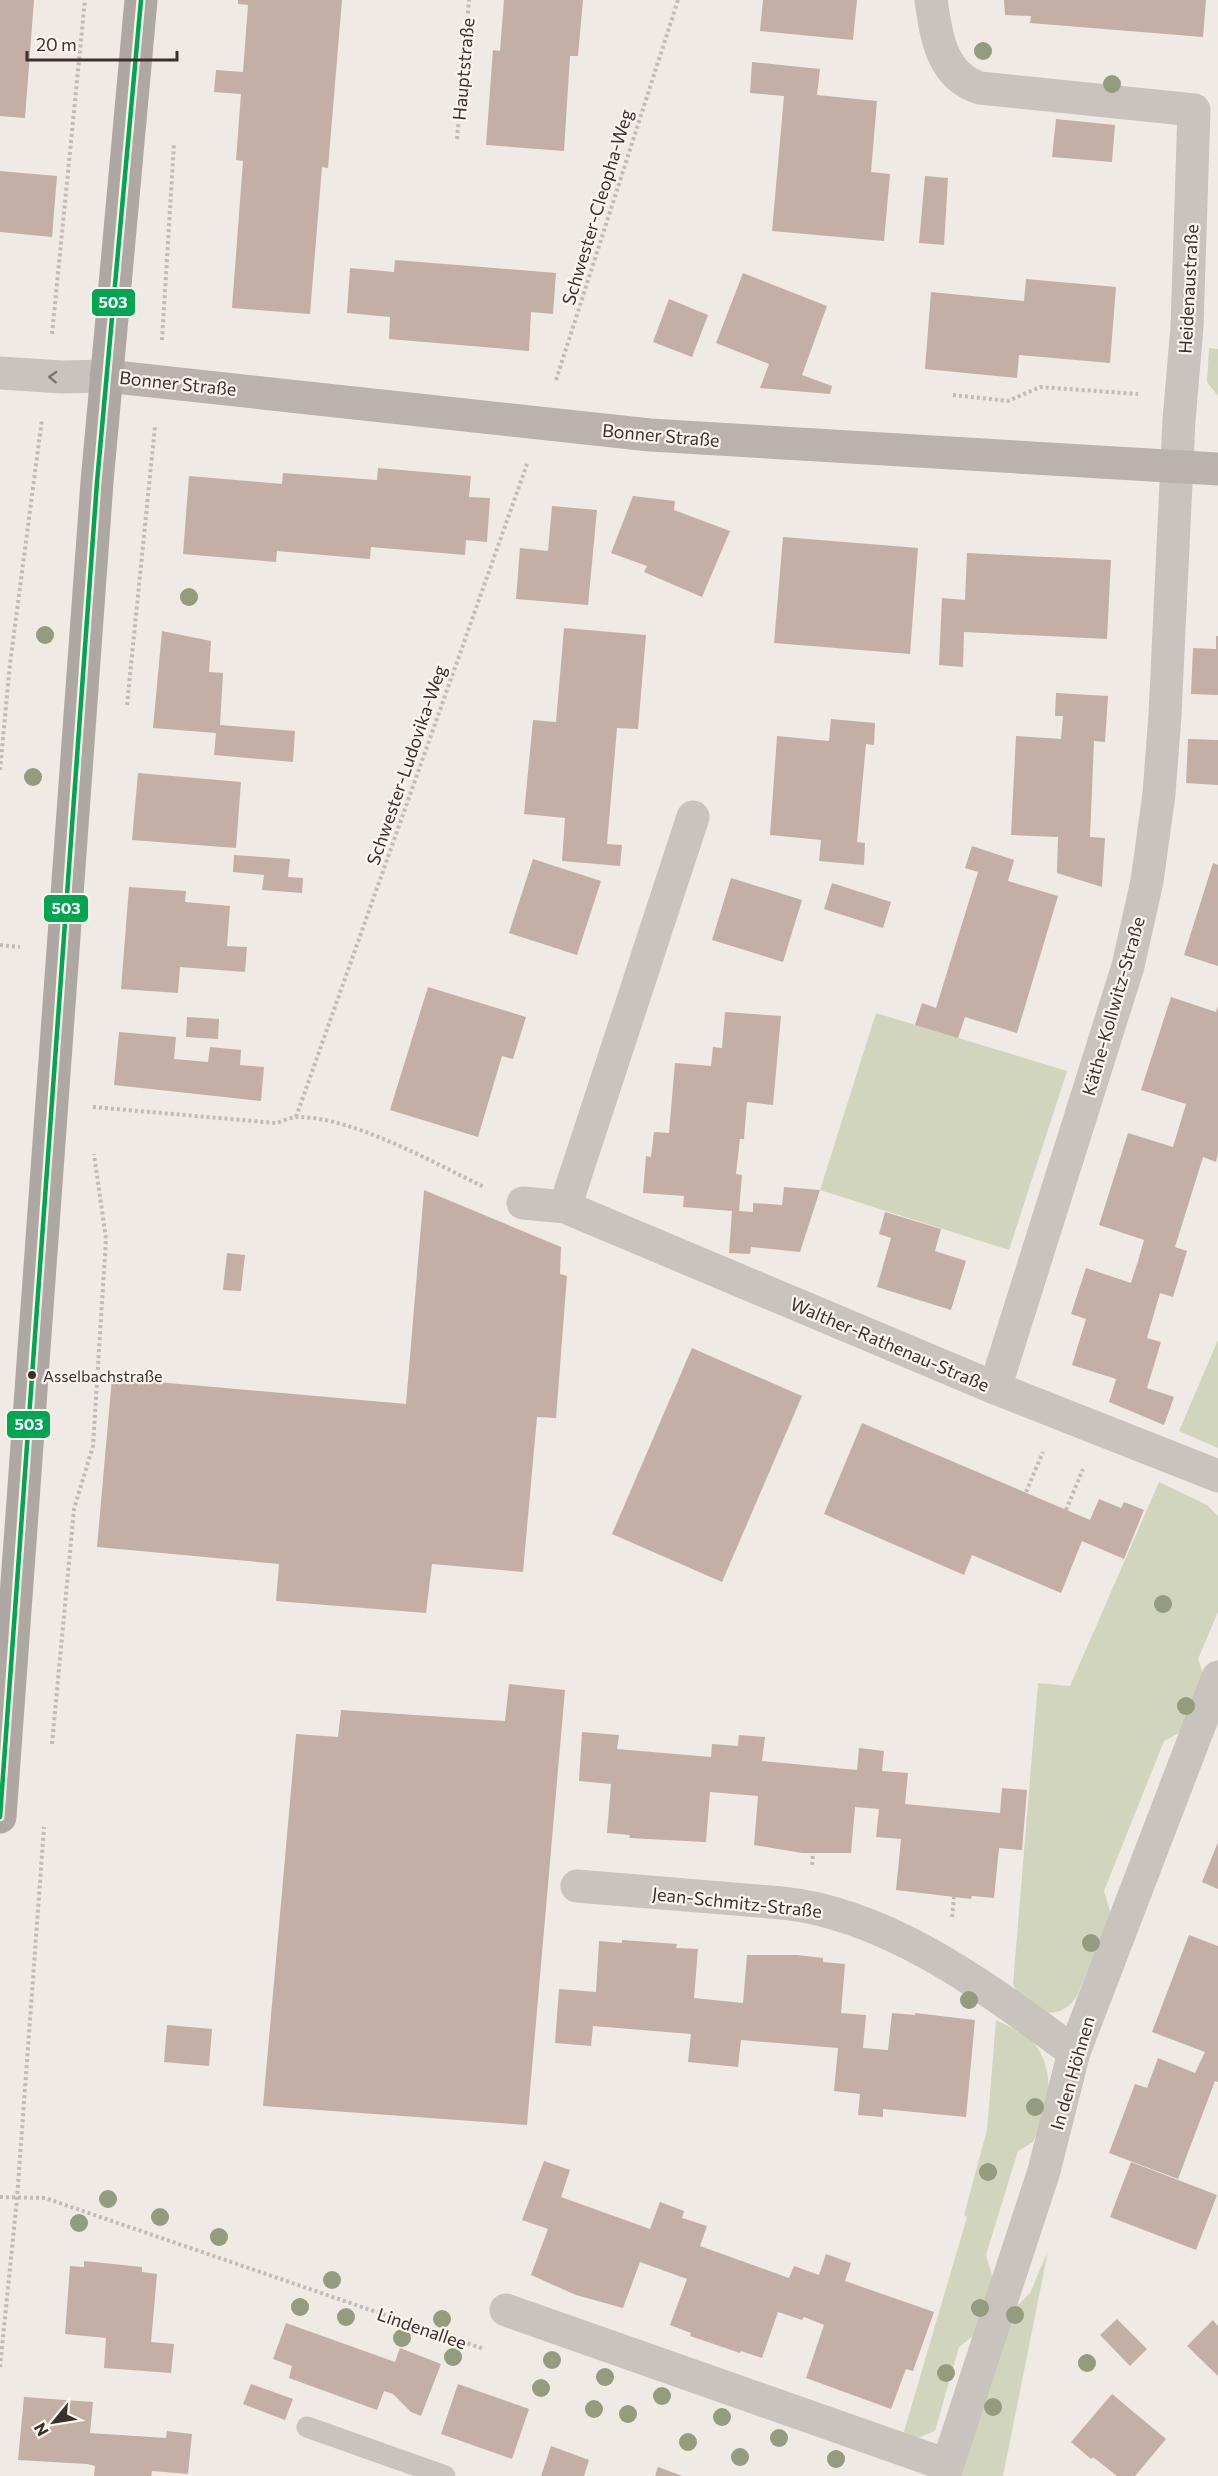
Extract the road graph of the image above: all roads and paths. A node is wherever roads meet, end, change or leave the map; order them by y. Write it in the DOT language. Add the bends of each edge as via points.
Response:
graph roads {
  1 [pos="141,0"];
  2 [pos="469,0"];
  3 [pos="678,0"];
  4 [pos="931,0"];
  5 [pos="1206,111"];
  6 [pos="457,139"];
  7 [pos="174,143"];
  8 [pos="0,373"];
  9 [pos="106,376"];
  10 [pos="159,380"];
  11 [pos="953,395"];
  12 [pos="1182,398"];
  13 [pos="542,423"];
  14 [pos="1176,468"];
  15 [pos="1218,470"];
  16 [pos="127,708"];
  17 [pos="693,817"];
  18 [pos="53,1104"];
  19 [pos="296,1117"];
  20 [pos="94,1149"];
  21 [pos="524,1203"];
  22 [pos="565,1207"];
  23 [pos="995,1388"];
  24 [pos="1218,1476"];
  25 [pos="1218,1677"];
  26 [pos="51,1753"];
  27 [pos="0,1817"];
  28 [pos="44,1822"];
  29 [pos="577,1886"];
  30 [pos="1074,2052"];
  31 [pos="0,2197"];
  32 [pos="17,2199"];
  33 [pos="507,2310"];
  34 [pos="488,2351"];
  35 [pos="0,2367"];
  36 [pos="307,2427"];
  37 [pos="945,2471"];
  38 [pos="445,2476"];
  1 -- 9 [label="main road"];
  2 -- 6 [label="path, Hauptstraße"];
  3 -- 13 [label="path, Schwester-Cleopha-Weg"];
  4 -- 5 [label="street, Heidenaustraße" via="937,39 945,59 968,84"];
  5 -- 12 [label="street, Heidenaustraße"];
  7 -- 10 [label="path"];
  9 -- 8 [label="street, one-way"];
  9 -- 10 [label="main road, Bonner Straße"];
  9 -- 18 [label="main road"];
  10 -- 13 [label="main road, Bonner Straße"];
  10 -- 16 [label="path"];
  11 -- 12 [label="path" via="1008,401 1040,387"];
  12 -- 14 [label="street, Heidenaustraße"];
  13 -- 14 [label="main road, Bonner Straße" via="650,435"];
  13 -- 19 [label="path, Schwester-Ludovika-Weg"];
  14 -- 15 [label="main road, Bonner Straße"];
  14 -- 23 [label="street, Käthe-Kollwitz-Straße" via="1160,783 1147,881 1128,966"];
  17 -- 22 [label="street"];
  18 -- 19 [label="path" via="276,1123"];
  18 -- 27 [label="main road"];
  19 -- 21 [label="path" via="334,1122 381,1139"];
  20 -- 26 [label="path" via="106,1239 93,1446 74,1509"];
  21 -- 22 [label="street, Walther-Rathenau-Straße"];
  22 -- 23 [label="street, Walther-Rathenau-Straße"];
  23 -- 24 [label="street, Walther-Rathenau-Straße"];
  25 -- 30 [label="street, In den Höhnen"];
  28 -- 32 [label="path"];
  29 -- 30 [label="street, Jean-Schmitz-Straße" via="800,1905 835,1913 863,1923 974,1980"];
  30 -- 37 [label="street, In den Höhnen" via="1044,2171"];
  31 -- 32 [label="path, Lindenallee"];
  32 -- 34 [label="path, Lindenallee" via="45,2198"];
  32 -- 35 [label="path"];
  33 -- 37 [label="street"];
  36 -- 38 [label="lane"];
}
